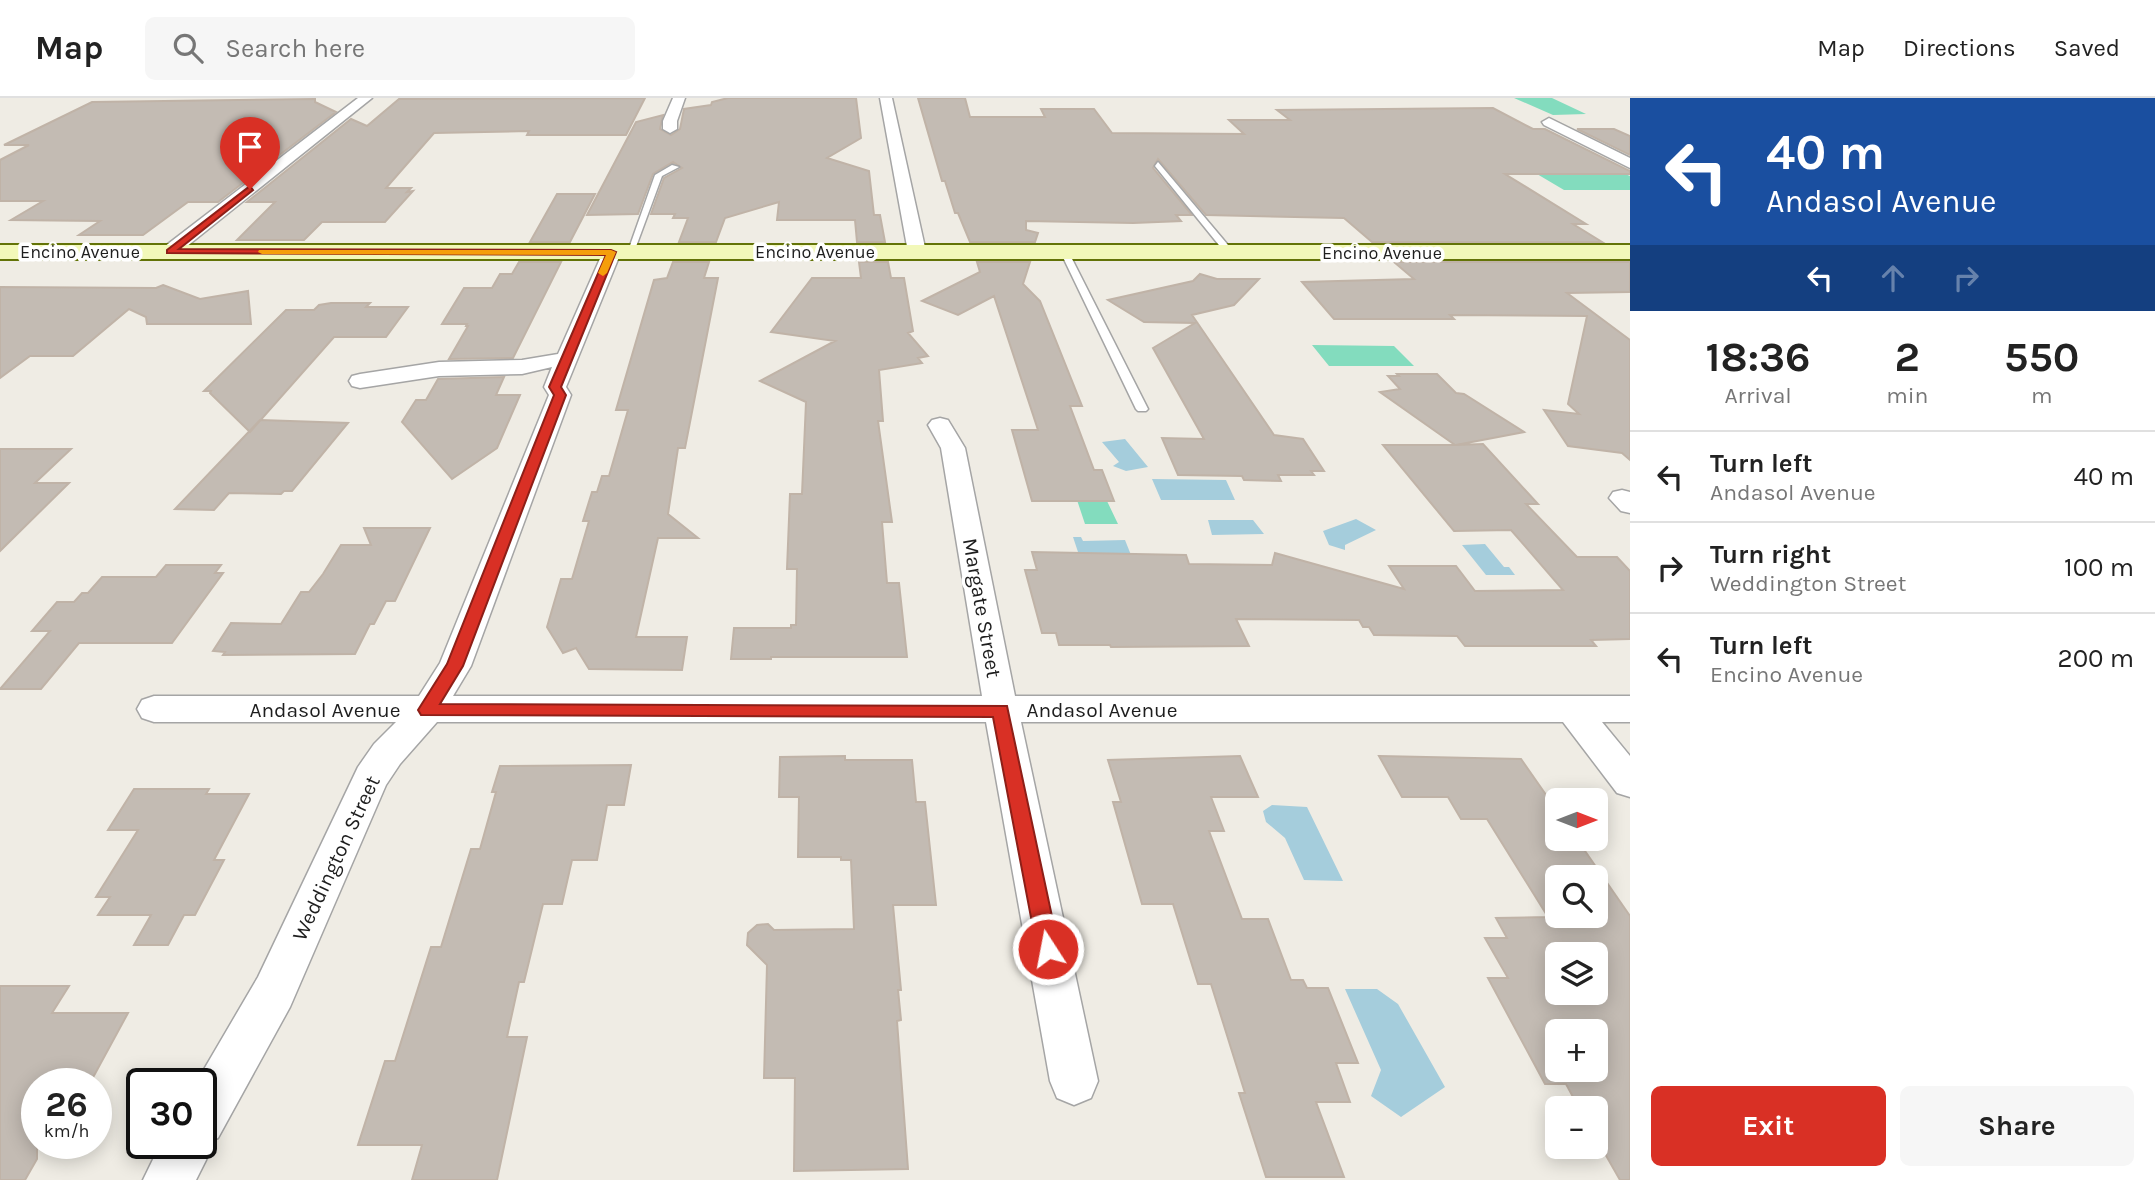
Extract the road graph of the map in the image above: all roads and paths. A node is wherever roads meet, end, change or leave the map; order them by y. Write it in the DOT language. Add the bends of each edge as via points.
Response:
graph roads {
  1 [pos="366,98"];
  2 [pos="679,98"];
  3 [pos="886,98"];
  4 [pos="1549,122"];
  5 [pos="670,130"];
  6 [pos="1158,164"];
  7 [pos="1630,164"];
  8 [pos="675,167"];
  9 [pos="170,251"];
  10 [pos="1064,251"];
  11 [pos="0,252"];
  12 [pos="621,252"];
  13 [pos="916,252"];
  14 [pos="1630,252"];
  15 [pos="1230,253"];
  16 [pos="563,367"];
  17 [pos="360,381"];
  18 [pos="1142,409"];
  19 [pos="940,425"];
  20 [pos="154,709"];
  21 [pos="1630,709"];
  22 [pos="427,710"];
  23 [pos="1001,710"];
  24 [pos="1573,710"];
  25 [pos="1630,782"];
  26 [pos="1074,1081"];
  27 [pos="217,1093"];
  28 [pos="179,1159"];
  29 [pos="167,1180"];
  1 -- 9 [label="street"];
  2 -- 5 [label="street"];
  3 -- 13 [label="street"];
  4 -- 7 [label="street"];
  6 -- 15 [label="lane"];
  8 -- 12 [label="lane, Weddington Street" via="659,175"];
  9 -- 11 [label="street, Encino Avenue"];
  9 -- 12 [label="street, Encino Avenue"];
  10 -- 13 [label="street, Encino Avenue"];
  10 -- 15 [label="street, Encino Avenue"];
  10 -- 18 [label="lane"];
  12 -- 13 [label="street, Encino Avenue"];
  12 -- 16 [label="street, Weddington Street"];
  14 -- 15 [label="street, Encino Avenue"];
  16 -- 17 [label="street" via="539,372 522,367 439,369"];
  16 -- 22 [label="street, Weddington Street" via="555,387 560,395 455,666"];
  19 -- 23 [label="street, Margate Street" via="953,448"];
  20 -- 22 [label="street, Andasol Avenue"];
  21 -- 24 [label="street, Andasol Avenue"];
  22 -- 23 [label="street, Andasol Avenue"];
  22 -- 27 [label="street, Weddington Street" via="371,778 275,992"];
  23 -- 24 [label="street, Andasol Avenue"];
  23 -- 26 [label="street, Margate Street"];
  24 -- 25 [label="street"];
  28 -- 29 [label="street"];
}
